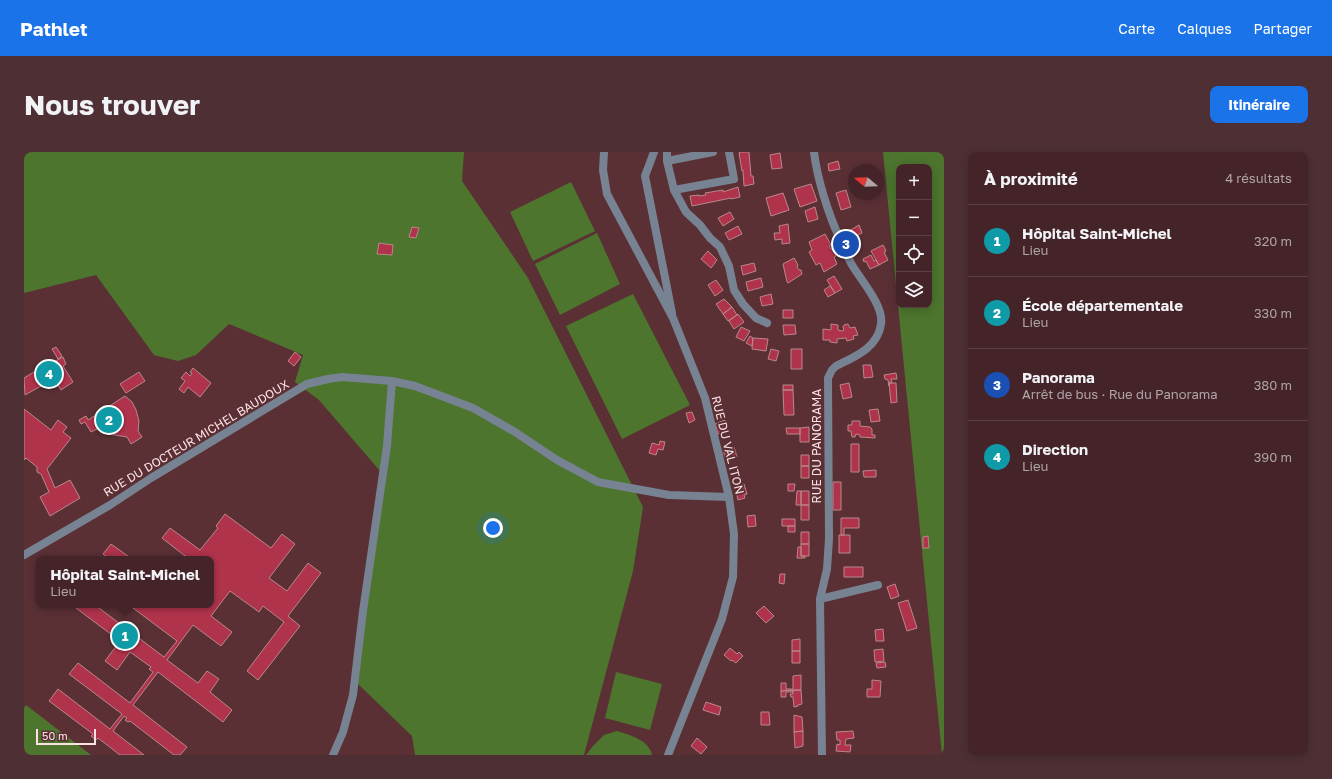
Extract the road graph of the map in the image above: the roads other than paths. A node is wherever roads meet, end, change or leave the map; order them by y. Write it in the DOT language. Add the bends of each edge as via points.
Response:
graph roads {
  1 [pos="604,152"];
  2 [pos="654,152"];
  3 [pos="713,152"];
  4 [pos="729,152"];
  5 [pos="814,152"];
  6 [pos="667,156"];
  7 [pos="674,190"];
  8 [pos="673,318"];
  9 [pos="767,323"];
  10 [pos="392,381"];
  11 [pos="729,497"];
  12 [pos="24,555"];
  13 [pos="878,585"];
  14 [pos="820,599"];
  15 [pos="333,755"];
  16 [pos="668,755"];
  17 [pos="822,755"];
  1 -- 8 [label="street, RUE DU VAL ITON" via="603,170 607,194"];
  2 -- 8 [label="street" via="645,176"];
  3 -- 6 [label="street"];
  4 -- 7 [label="street" via="734,179"];
  5 -- 14 [label="street, RUE DU PANORAMA" via="830,217 852,264 881,313 878,336 866,350 836,366 828,378 829,539 827,569"];
  6 -- 7 [label="street"];
  7 -- 9 [label="street" via="686,212 720,247 729,266 734,290 743,304 756,318"];
  8 -- 11 [label="street, RUE DU VAL ITON" via="705,398"];
  10 -- 11 [label="street, RUE DU DOCTEUR MICHEL BAUDOUX" via="415,386 474,408 557,460 598,482 669,495"];
  10 -- 12 [label="street, RUE DU DOCTEUR MICHEL BAUDOUX" via="342,377 307,384"];
  10 -- 15 [label="street" via="387,446 353,695 343,732"];
  11 -- 16 [label="street, RUE DU VAL ITON" via="734,534 733,577 722,618"];
  13 -- 14 [label="street"];
  14 -- 17 [label="street, RUE DU PANORAMA"];
}
